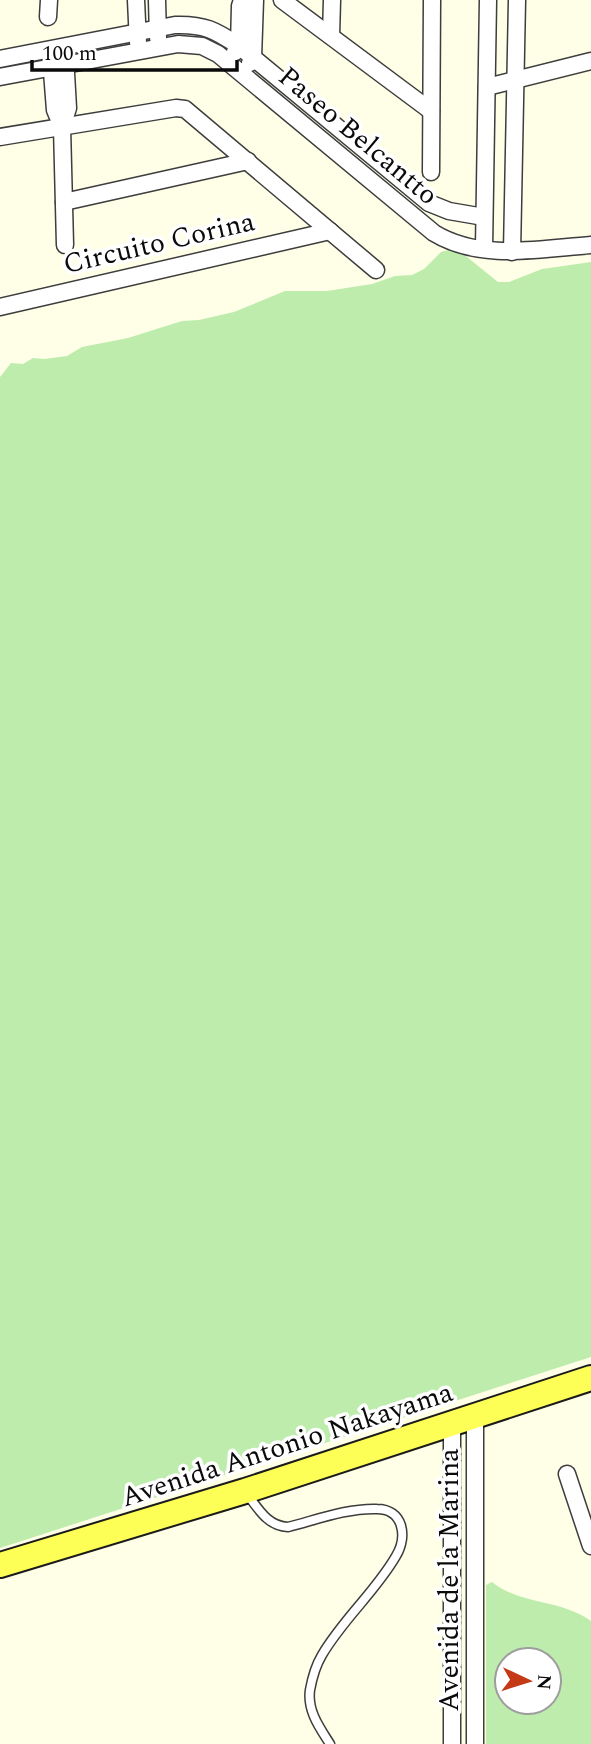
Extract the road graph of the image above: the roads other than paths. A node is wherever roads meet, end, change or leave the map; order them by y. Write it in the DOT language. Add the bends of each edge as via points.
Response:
graph roads {
  1 [pos="48,0"];
  2 [pos="136,0"];
  3 [pos="157,0"];
  4 [pos="242,0"];
  5 [pos="254,0"];
  6 [pos="282,0"];
  7 [pos="332,0"];
  8 [pos="432,0"];
  9 [pos="488,0"];
  10 [pos="517,0"];
  11 [pos="48,17"];
  12 [pos="247,20"];
  13 [pos="158,29"];
  14 [pos="138,32"];
  15 [pos="331,36"];
  16 [pos="239,46"];
  17 [pos="158,47"];
  18 [pos="57,48"];
  19 [pos="139,51"];
  20 [pos="253,58"];
  21 [pos="0,59"];
  22 [pos="591,61"];
  23 [pos="227,62"];
  24 [pos="59,71"];
  25 [pos="243,74"];
  26 [pos="0,77"];
  27 [pos="516,79"];
  28 [pos="487,87"];
  29 [pos="431,111"];
  30 [pos="62,127"];
  31 [pos="0,137"];
  32 [pos="248,161"];
  33 [pos="431,172"];
  34 [pos="64,202"];
  35 [pos="429,203"];
  36 [pos="484,217"];
  37 [pos="418,220"];
  38 [pos="330,231"];
  39 [pos="591,245"];
  40 [pos="65,246"];
  41 [pos="484,248"];
  42 [pos="512,252"];
  43 [pos="376,270"];
  44 [pos="0,307"];
  45 [pos="591,1378"];
  46 [pos="463,1421"];
  47 [pos="567,1474"];
  48 [pos="245,1491"];
  49 [pos="591,1546"];
  50 [pos="0,1565"];
  51 [pos="330,1744"];
  52 [pos="453,1744"];
  53 [pos="475,1744"];
  1 -- 11 [label="street"];
  2 -- 14 [label="street"];
  3 -- 13 [label="street"];
  4 -- 12 [label="street"];
  5 -- 12 [label="street"];
  6 -- 15 [label="street"];
  7 -- 15 [label="street"];
  8 -- 29 [label="street"];
  9 -- 28 [label="street"];
  10 -- 27 [label="street"];
  12 -- 16 [label="street"];
  12 -- 20 [label="street"];
  13 -- 14 [label="street, Paseo Belcantto"];
  13 -- 16 [label="street, Paseo Belcantto" via="196,25"];
  13 -- 17 [label="street"];
  14 -- 18 [label="street, Paseo Belcantto"];
  14 -- 19 [label="street"];
  15 -- 29 [label="street"];
  16 -- 20 [label="street, Paseo Belcantto"];
  16 -- 23 [label="street"];
  17 -- 19 [label="street, Paseo Belcantto"];
  17 -- 23 [label="street, Paseo Belcantto" via="202,46"];
  18 -- 21 [label="street, Paseo Belcantto"];
  18 -- 24 [label="street"];
  19 -- 24 [label="street, Paseo Belcantto"];
  20 -- 25 [label="street"];
  20 -- 35 [label="street, Paseo Belcantto"];
  22 -- 27 [label="street"];
  23 -- 25 [label="street, Paseo Belcantto"];
  24 -- 26 [label="street, Paseo Belcantto"];
  24 -- 30 [label="street" via="55,110"];
  25 -- 37 [label="street, Paseo Belcantto"];
  27 -- 28 [label="street"];
  27 -- 42 [label="street"];
  28 -- 36 [label="street"];
  29 -- 33 [label="street"];
  30 -- 31 [label="street, Circuito Corina"];
  30 -- 32 [label="street, Circuito Corina" via="185,109"];
  30 -- 34 [label="street"];
  32 -- 34 [label="street"];
  32 -- 38 [label="street, Circuito Corina"];
  34 -- 40 [label="street"];
  35 -- 36 [label="street, Paseo Belcantto"];
  35 -- 37 [label="street"];
  36 -- 41 [label="street"];
  37 -- 41 [label="street, Paseo Belcantto" via="452,244"];
  38 -- 43 [label="street, Circuito Corina"];
  38 -- 44 [label="street, Circuito Corina"];
  39 -- 42 [label="street, Paseo Belcantto"];
  41 -- 42 [label="street, Paseo Belcantto"];
  45 -- 46 [label="main road, Avenida Antonio Nakayama"];
  46 -- 48 [label="main road, Avenida Antonio Nakayama"];
  46 -- 52 [label="street, Avenida de la Marina"];
  46 -- 53 [label="street, Avenida de la Marina"];
  47 -- 49 [label="street"];
  48 -- 50 [label="main road, Avenida Antonio Nakayama"];
  48 -- 51 [label="lane" via="269,1521 280,1527 381,1509 395,1515 402,1527 396,1556 332,1640 315,1673 310,1710"];
}
